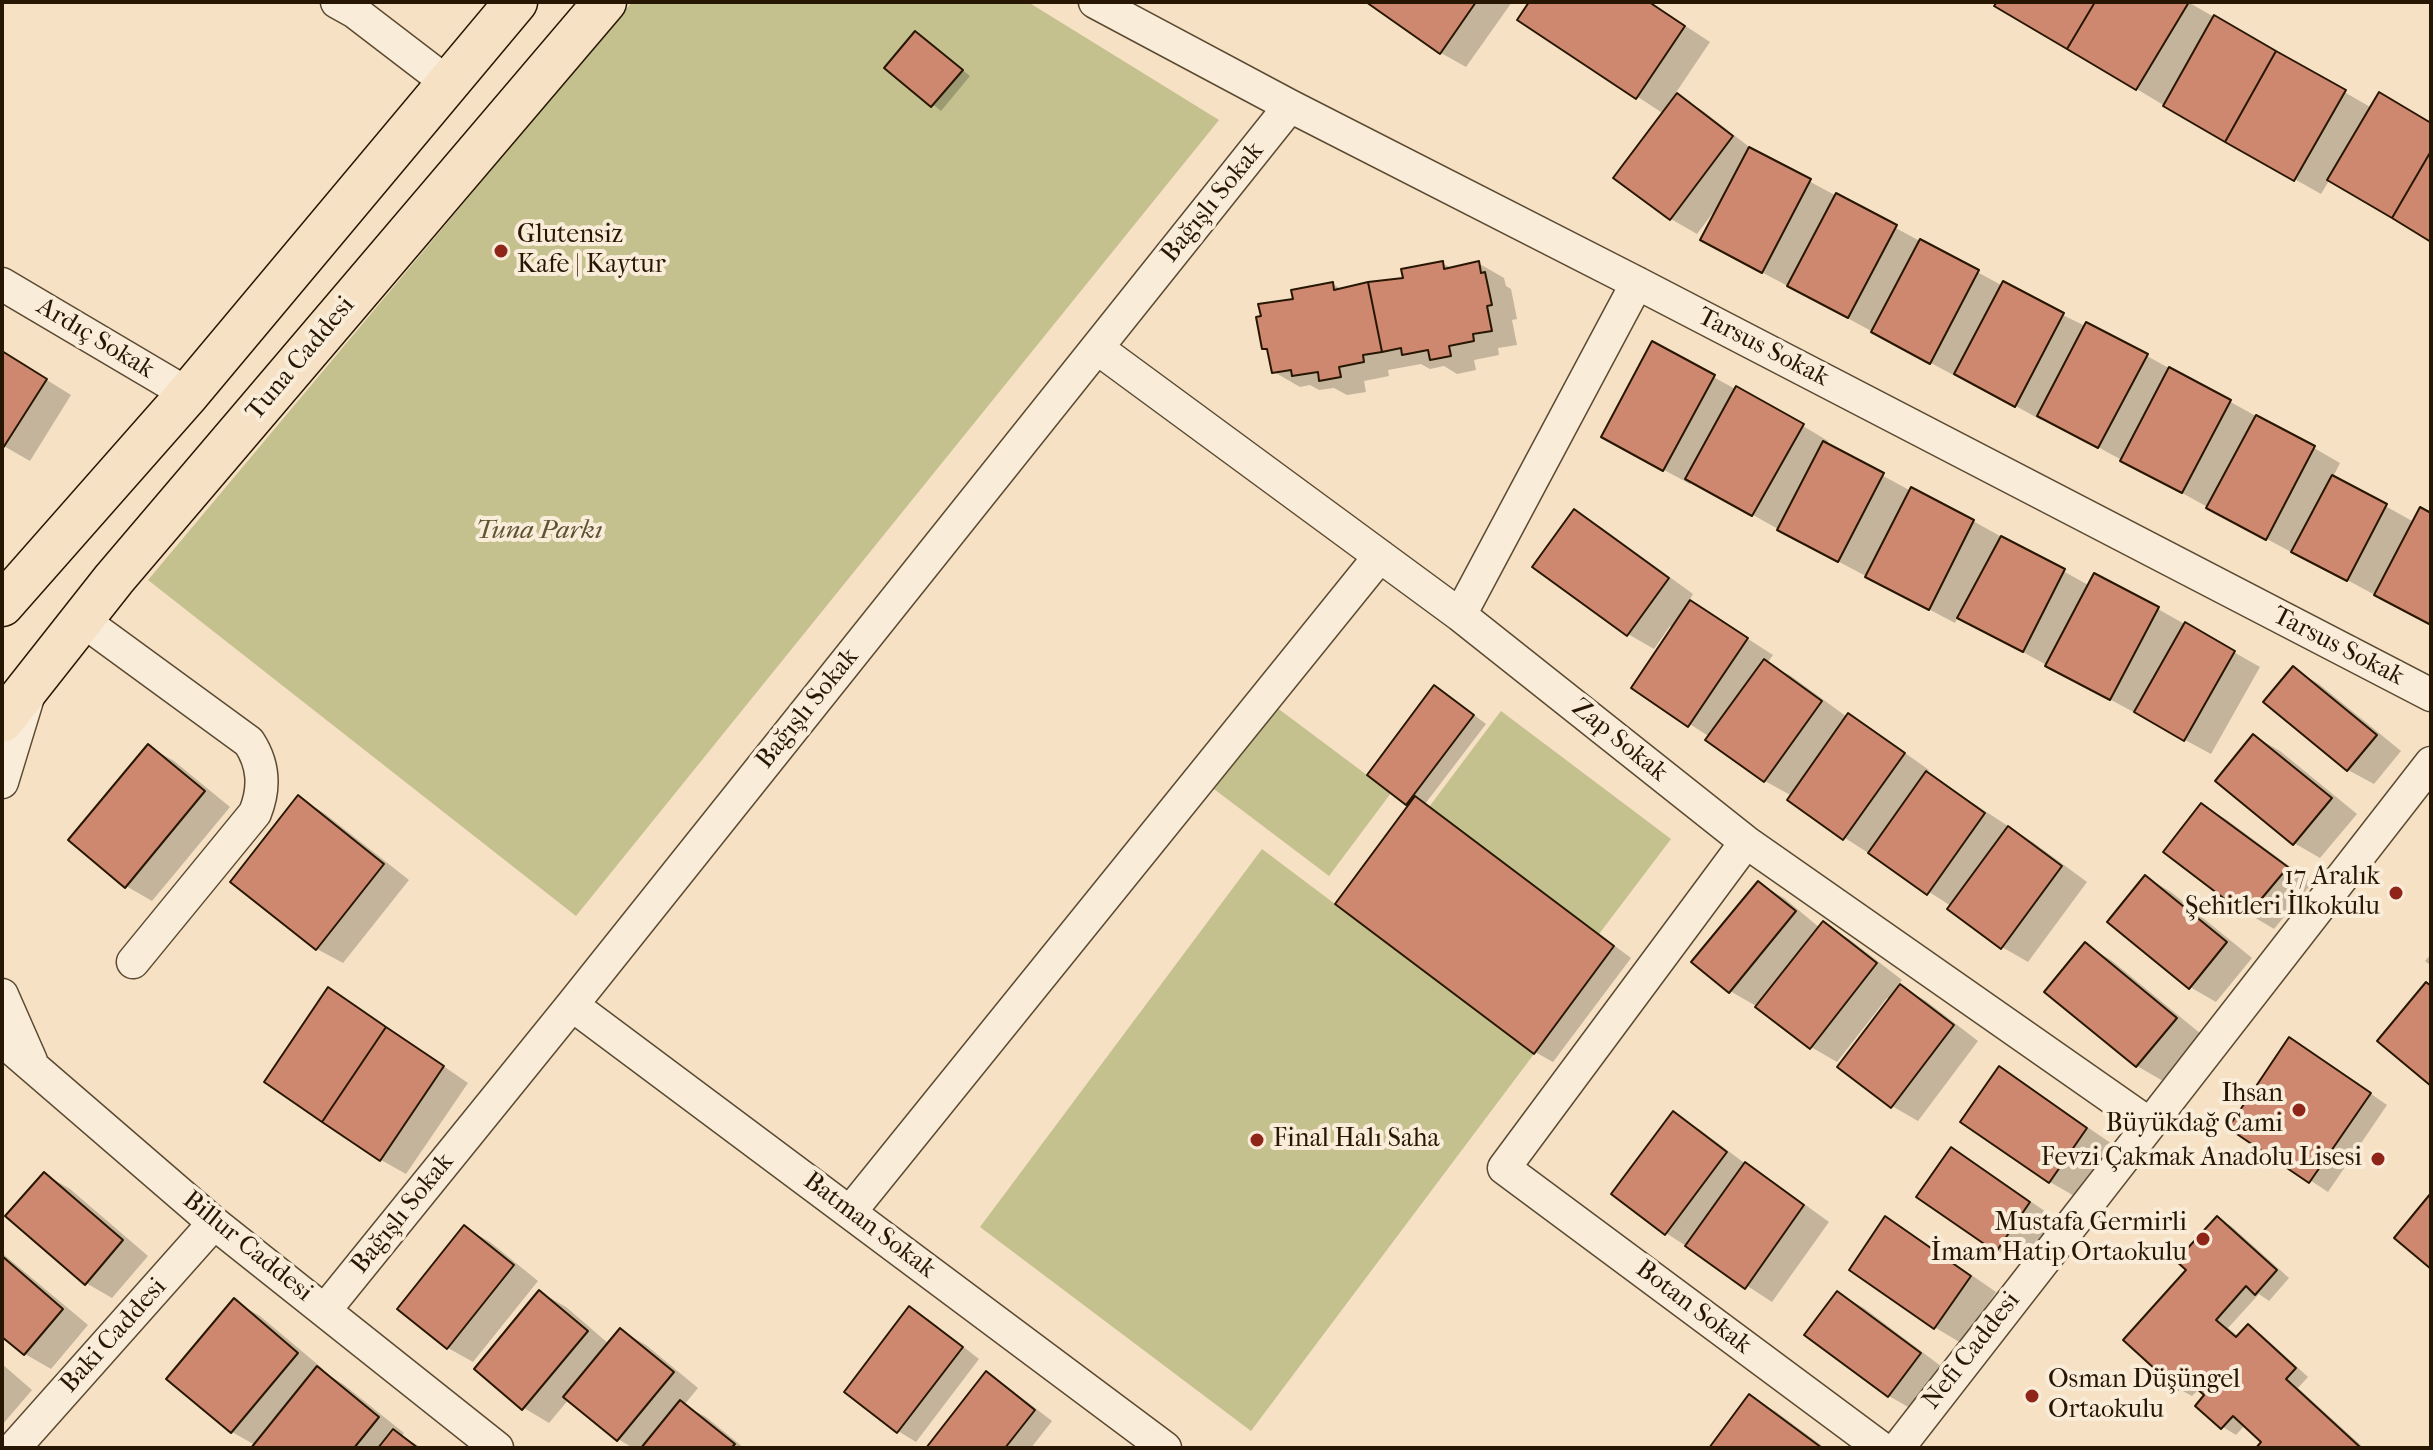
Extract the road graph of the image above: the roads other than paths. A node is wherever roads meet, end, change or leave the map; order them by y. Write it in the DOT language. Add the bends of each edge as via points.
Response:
graph roads {
  1 [pos="516,2"];
  2 [pos="605,2"];
  3 [pos="1095,2"];
  4 [pos="352,5"];
  5 [pos="449,84"];
  6 [pos="1290,106"];
  7 [pos="1637,283"];
  8 [pos="2,284"];
  9 [pos="1097,348"];
  10 [pos="188,394"];
  11 [pos="1380,556"];
  12 [pos="2,605"];
  13 [pos="1460,615"];
  14 [pos="82,620"];
  15 [pos="32,683"];
  16 [pos="2431,695"];
  17 [pos="2,721"];
  18 [pos="2431,763"];
  19 [pos="2,782"];
  20 [pos="1746,842"];
  21 [pos="133,962"];
  22 [pos="2,995"];
  23 [pos="572,1005"];
  24 [pos="2,1040"];
  25 [pos="2,1055"];
  26 [pos="34,1068"];
  27 [pos="2148,1123"];
  28 [pos="850,1212"];
  29 [pos="214,1223"];
  30 [pos="325,1310"];
  31 [pos="14,1448"];
  32 [pos="497,1448"];
  33 [pos="1165,1448"];
  34 [pos="1881,1448"];
  35 [pos="1898,1448"];
  1 -- 5 [label="main road"];
  2 -- 14 [label="main road, Tuna Caddesi"];
  3 -- 6 [label="street, Tarsus Sokak"];
  4 -- 5 [label="street"];
  5 -- 10 [label="main road"];
  6 -- 7 [label="street, Tarsus Sokak"];
  6 -- 9 [label="street, Bağışlı Sokak"];
  7 -- 13 [label="street"];
  7 -- 16 [label="street, Tarsus Sokak"];
  8 -- 10 [label="street, Ardıç Sokak"];
  9 -- 11 [label="street, Zap Sokak"];
  9 -- 23 [label="street, Bağışlı Sokak"];
  10 -- 12 [label="main road"];
  11 -- 13 [label="street, Zap Sokak"];
  11 -- 28 [label="street"];
  13 -- 20 [label="street, Zap Sokak"];
  14 -- 15 [label="main road, Tuna Caddesi"];
  14 -- 21 [label="street" via="249,742 260,764 262,789 255,813"];
  15 -- 17 [label="main road, Tuna Caddesi"];
  15 -- 19 [label="street"];
  18 -- 27 [label="street, Nefi Caddesi"];
  20 -- 27 [label="street, Zap Sokak"];
  20 -- 34 [label="street, Botan Sokak" via="1504,1168"];
  22 -- 26 [label="street"];
  23 -- 28 [label="street, Batman Sokak"];
  23 -- 30 [label="street, Bağışlı Sokak"];
  24 -- 26 [label="street, Billur Caddesi"];
  25 -- 26 [label="street"];
  26 -- 29 [label="street, Billur Caddesi"];
  27 -- 35 [label="street, Nefi Caddesi"];
  28 -- 33 [label="street, Batman Sokak"];
  29 -- 30 [label="street, Billur Caddesi"];
  29 -- 31 [label="street, Baki Caddesi"];
  30 -- 32 [label="street, Billur Caddesi"];
}
